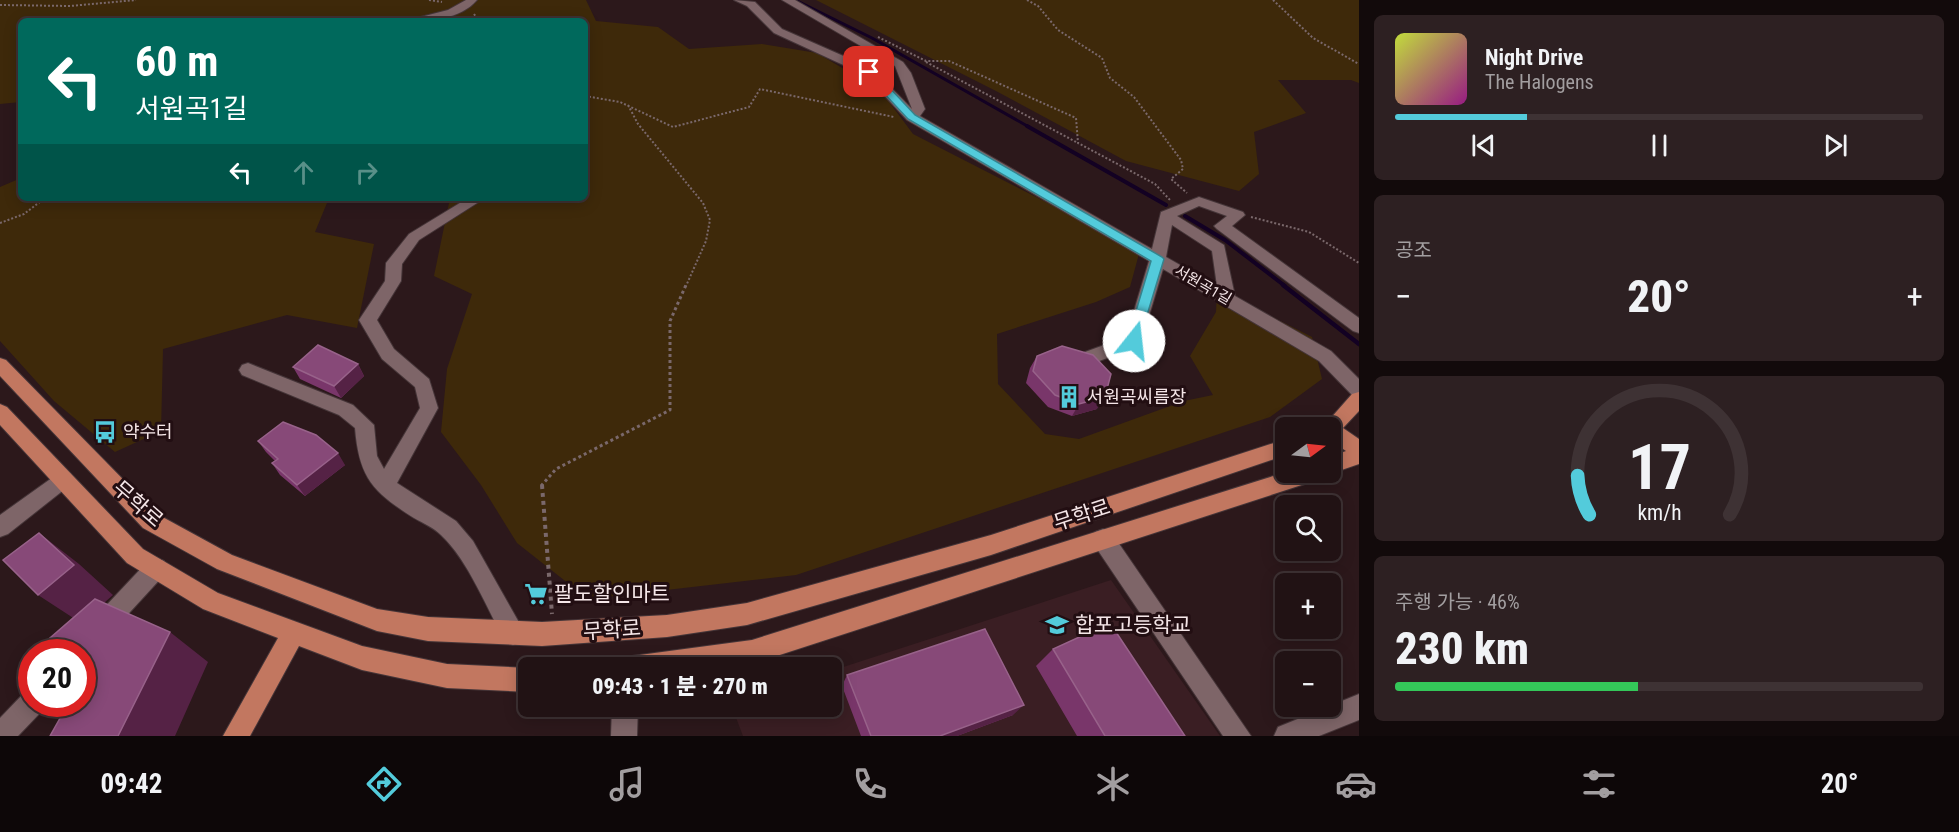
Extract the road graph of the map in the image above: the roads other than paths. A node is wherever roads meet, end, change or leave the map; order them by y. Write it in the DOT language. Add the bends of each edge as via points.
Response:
graph roads {
  1 [pos="739,0"];
  2 [pos="787,0"];
  3 [pos="470,3"];
  4 [pos="420,18"];
  5 [pos="912,117"];
  6 [pos="473,201"];
  7 [pos="1166,214"];
  8 [pos="1158,259"];
  9 [pos="1227,299"];
  10 [pos="1359,327"];
  11 [pos="1091,357"];
  12 [pos="0,365"];
  13 [pos="248,370"];
  14 [pos="1359,390"];
  15 [pos="1359,399"];
  16 [pos="0,412"];
  17 [pos="1341,419"];
  18 [pos="1341,437"];
  19 [pos="1359,450"];
  20 [pos="1275,451"];
  21 [pos="1359,455"];
  22 [pos="1341,462"];
  23 [pos="63,479"];
  24 [pos="1279,483"];
  25 [pos="385,486"];
  26 [pos="0,527"];
  27 [pos="1103,539"];
  28 [pos="156,568"];
  29 [pos="294,632"];
  30 [pos="513,633"];
  31 [pos="90,639"];
  32 [pos="714,657"];
  33 [pos="518,680"];
  34 [pos="1359,706"];
  35 [pos="19,717"];
  36 [pos="625,717"];
  37 [pos="1,736"];
  38 [pos="236,736"];
  39 [pos="624,736"];
  40 [pos="1238,736"];
  41 [pos="1287,736"];
  1 -- 5 [label="street, 서원곡1길" via="751,4 778,31 869,72"];
  2 -- 5 [label="street" via="899,64 919,109"];
  3 -- 4 [label="street"];
  5 -- 8 [label="street, 서원곡1길"];
  6 -- 25 [label="street" via="414,237 394,263 393,281 368,320 388,354 423,384 429,408"];
  7 -- 8 [label="street"];
  7 -- 9 [label="street" via="1219,249"];
  7 -- 10 [label="street" via="1190,205 1238,215 1222,226"];
  8 -- 9 [label="street, 서원곡1길"];
  8 -- 11 [label="street" via="1134,341"];
  9 -- 14 [label="street, 서원곡1길" via="1325,356"];
  12 -- 30 [label="main road, 무학로" via="150,521 225,562 377,620 428,629"];
  13 -- 25 [label="street" via="355,417 364,425 367,456"];
  15 -- 17 [label="main road"];
  16 -- 23 [label="main road, 무학로"];
  18 -- 19 [label="main road"];
  20 -- 30 [label="main road, 무학로" via="992,545 747,614 667,626"];
  21 -- 22 [label="main road"];
  23 -- 26 [label="street"];
  23 -- 28 [label="main road, 무학로" via="135,556"];
  24 -- 27 [label="main road, 무학로"];
  25 -- 30 [label="street" via="454,535"];
  27 -- 32 [label="main road, 무학로" via="752,652"];
  27 -- 40 [label="street"];
  28 -- 29 [label="main road, 무학로" via="211,601"];
  28 -- 31 [label="street"];
  29 -- 33 [label="main road, 무학로" via="362,658 447,676"];
  29 -- 38 [label="main road"];
  34 -- 41 [label="street"];
  35 -- 37 [label="street"];
  36 -- 39 [label="street"];
}
